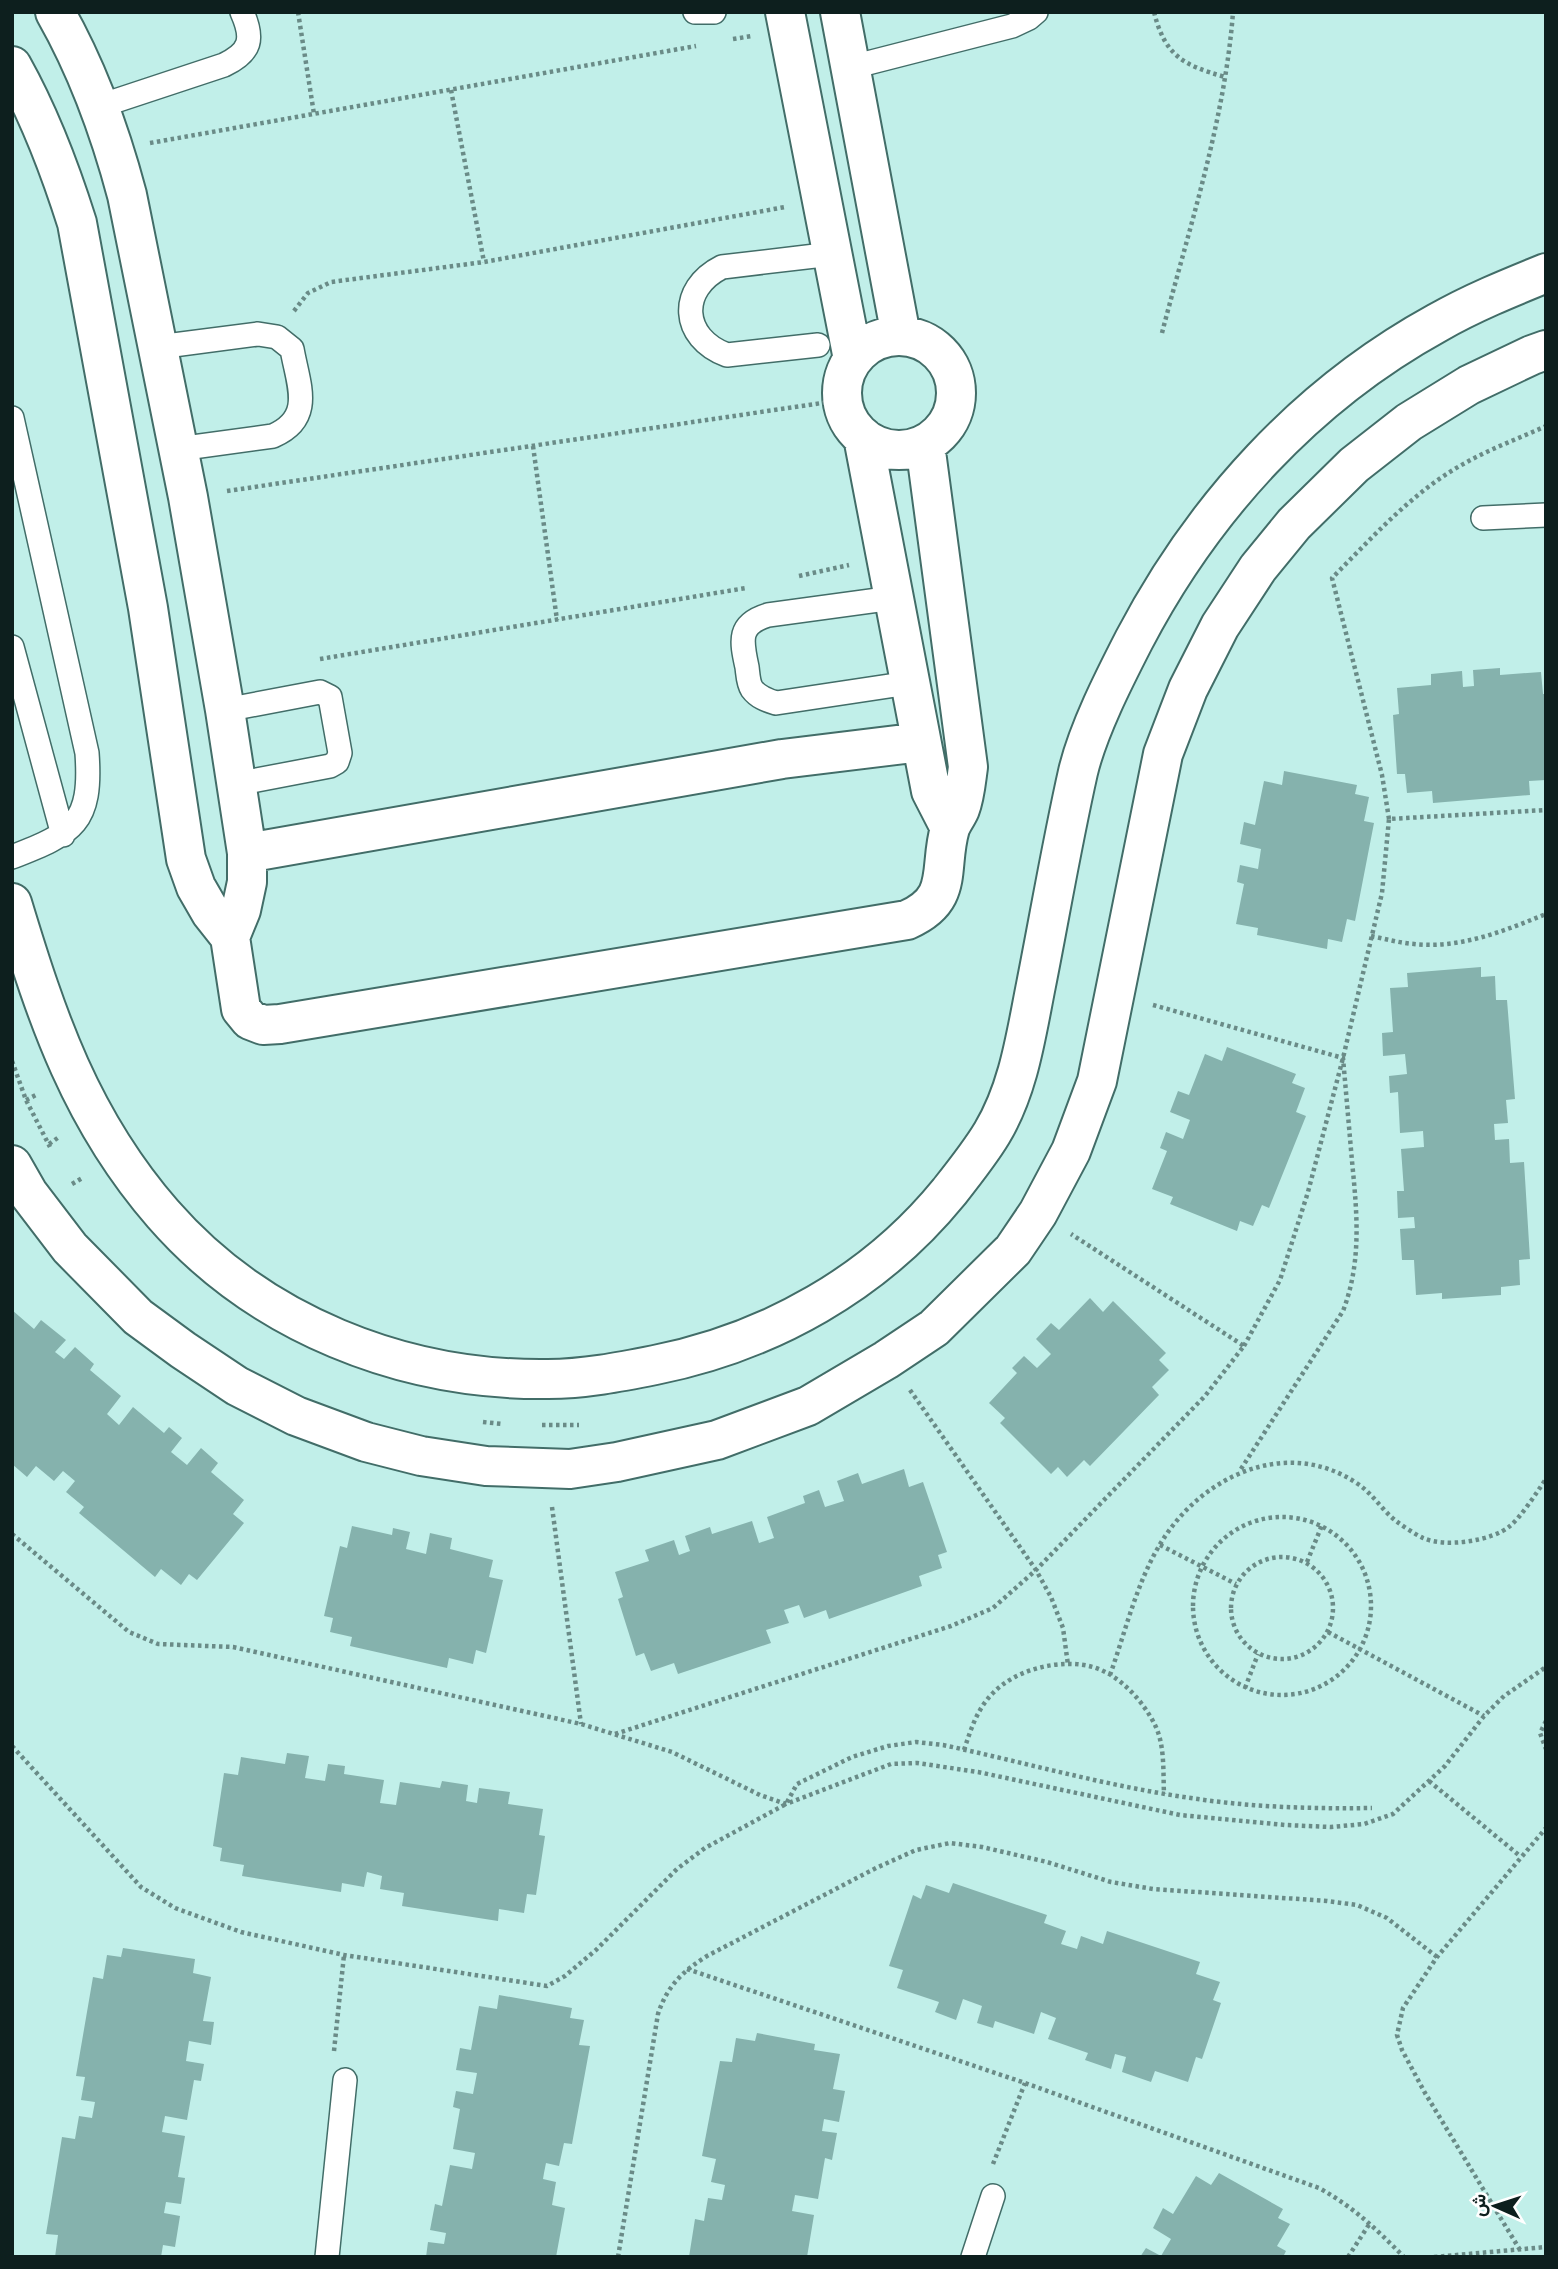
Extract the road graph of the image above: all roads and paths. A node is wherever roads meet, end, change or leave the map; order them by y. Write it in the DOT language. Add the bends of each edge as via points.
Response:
graph roads {
  1 [pos="55,12"];
  2 [pos="243,12"];
  3 [pos="298,12"];
  4 [pos="695,12"];
  5 [pos="714,12"];
  6 [pos="840,12"];
  7 [pos="1036,12"];
  8 [pos="1154,12"];
  9 [pos="1233,12"];
  10 [pos="786,21"];
  11 [pos="720,41"];
  12 [pos="707,44"];
  13 [pos="12,66"];
  14 [pos="852,67"];
  15 [pos="1226,77"];
  16 [pos="451,89"];
  17 [pos="100,106"];
  18 [pos="314,114"];
  19 [pos="115,150"];
  20 [pos="821,200"];
  21 [pos="832,254"];
  22 [pos="484,261"];
  23 [pos="1546,272"];
  24 [pos="1162,333"];
  25 [pos="901,336"];
  26 [pos="285,342"];
  27 [pos="158,347"];
  28 [pos="1546,350"];
  29 [pos="836,352"];
  30 [pos="842,400"];
  31 [pos="12,418"];
  32 [pos="1546,426"];
  33 [pos="863,437"];
  34 [pos="925,444"];
  35 [pos="533,446"];
  36 [pos="178,449"];
  37 [pos="188,497"];
  38 [pos="1546,515"];
  39 [pos="1483,518"];
  40 [pos="885,557"];
  41 [pos="790,578"];
  42 [pos="749,587"];
  43 [pos="893,598"];
  44 [pos="206,599"];
  45 [pos="148,608"];
  46 [pos="557,620"];
  47 [pos="12,647"];
  48 [pos="314,660"];
  49 [pos="909,683"];
  50 [pos="225,710"];
  51 [pos="922,742"];
  52 [pos="236,784"];
  53 [pos="1546,810"];
  54 [pos="1389,819"];
  55 [pos="950,828"];
  56 [pos="63,835"];
  57 [pos="247,853"];
  58 [pos="12,857"];
  59 [pos="12,903"];
  60 [pos="1546,914"];
  61 [pos="1371,936"];
  62 [pos="230,937"];
  63 [pos="1115,994"];
  64 [pos="1343,1058"];
  65 [pos="12,1061"];
  66 [pos="34,1083"];
  67 [pos="38,1094"];
  68 [pos="26,1100"];
  69 [pos="44,1104"];
  70 [pos="54,1126"];
  71 [pos="60,1137"];
  72 [pos="49,1144"];
  73 [pos="66,1147"];
  74 [pos="54,1154"];
  75 [pos="12,1165"];
  76 [pos="78,1167"];
  77 [pos="66,1174"];
  78 [pos="84,1177"];
  79 [pos="72,1184"];
  80 [pos="92,1185"];
  81 [pos="79,1194"];
  82 [pos="1038,1213"];
  83 [pos="1244,1346"];
  84 [pos="886,1360"];
  85 [pos="471,1422"];
  86 [pos="507,1424"];
  87 [pos="590,1424"];
  88 [pos="532,1425"];
  89 [pos="547,1470"];
  90 [pos="1239,1472"];
  91 [pos="1546,1479"];
  92 [pos="1322,1525"];
  93 [pos="12,1534"];
  94 [pos="1160,1545"];
  95 [pos="1307,1562"];
  96 [pos="1201,1567"];
  97 [pos="1036,1570"];
  98 [pos="1236,1584"];
  99 [pos="1328,1632"];
  100 [pos="1360,1649"];
  101 [pos="1258,1654"];
  102 [pos="1068,1665"];
  103 [pos="1546,1667"];
  104 [pos="1110,1675"];
  105 [pos="1245,1688"];
  106 [pos="1484,1716"];
  107 [pos="1546,1721"];
  108 [pos="581,1724"];
  109 [pos="615,1734"];
  110 [pos="12,1746"];
  111 [pos="1546,1749"];
  112 [pos="964,1750"];
  113 [pos="1429,1781"];
  114 [pos="1164,1794"];
  115 [pos="786,1804"];
  116 [pos="1372,1808"];
  117 [pos="1546,1828"];
  118 [pos="1520,1856"];
  119 [pos="344,1955"];
  120 [pos="1437,1957"];
  121 [pos="686,1969"];
  122 [pos="1024,2084"];
  123 [pos="344,2088"];
  124 [pos="992,2200"];
  125 [pos="1370,2223"];
  126 [pos="1546,2247"];
  127 [pos="1520,2250"];
  128 [pos="327,2257"];
  129 [pos="618,2257"];
  130 [pos="973,2257"];
  131 [pos="1348,2257"];
  132 [pos="1404,2257"];
  133 [pos="1434,2257"];
  1 -- 17 [label="street"];
  2 -- 17 [label="lane" via="250,30 248,45 238,58"];
  3 -- 18 [label="path"];
  4 -- 5 [label="lane"];
  6 -- 14 [label="street"];
  7 -- 14 [label="lane" via="1012,26"];
  8 -- 15 [label="path" via="1161,38 1177,57 1199,70"];
  9 -- 15 [label="path"];
  10 -- 11 [label="path"];
  10 -- 20 [label="street"];
  12 -- 16 [label="path"];
  13 -- 45 [label="street" via="60,167 77,223"];
  14 -- 25 [label="street"];
  15 -- 24 [label="path"];
  16 -- 18 [label="path"];
  16 -- 22 [label="path"];
  17 -- 19 [label="street"];
  18 -- 19 [label="path"];
  19 -- 27 [label="street"];
  20 -- 21 [label="street"];
  20 -- 22 [label="path"];
  21 -- 29 [label="street"];
  21 -- 29 [label="lane" via="722,267 698,285 690,313 702,341 727,355"];
  22 -- 26 [label="path" via="331,282 308,293 295,307"];
  23 -- 59 [label="street" via="1434,324 1379,358 1279,441 1194,540 1158,594 1113,680 1080,764 1019,1072 993,1132 922,1223 879,1262 781,1325 694,1357 615,1373 554,1379 492,1378 431,1369 315,1329 261,1298 211,1261 142,1189 99,1127 69,1068"];
  25 -- 29 [label="street"];
  25 -- 34 [label="street" via="932,346 952,372 956,388 949,421"];
  26 -- 27 [label="lane" via="258,334"];
  26 -- 36 [label="lane" via="292,349 302,404 284,432"];
  27 -- 36 [label="street"];
  28 -- 63 [label="street" via="1469,385 1409,422 1345,473 1258,568 1220,626 1188,689 1163,754"];
  29 -- 30 [label="street" via="846,371"];
  30 -- 33 [label="street" via="845,414"];
  30 -- 35 [label="path"];
  31 -- 56 [label="lane" via="87,753 86,802"];
  32 -- 54 [label="path" via="1465,462 1435,483 1398,512 1332,578"];
  33 -- 34 [label="street" via="892,450"];
  33 -- 40 [label="street"];
  34 -- 55 [label="street" via="968,766 960,809"];
  35 -- 37 [label="path"];
  35 -- 46 [label="path"];
  36 -- 37 [label="street"];
  37 -- 44 [label="street"];
  38 -- 39 [label="lane"];
  40 -- 41 [label="path"];
  40 -- 43 [label="street"];
  42 -- 46 [label="path"];
  43 -- 49 [label="street"];
  43 -- 49 [label="lane" via="754,619 744,631 742,645 750,687 761,698 776,703"];
  44 -- 45 [label="street"];
  44 -- 50 [label="street"];
  45 -- 62 [label="street" via="186,859 196,887"];
  46 -- 48 [label="path"];
  47 -- 56 [label="lane"];
  49 -- 51 [label="street"];
  50 -- 52 [label="street"];
  50 -- 52 [label="lane" via="326,694 340,753 330,766"];
  51 -- 55 [label="street" via="931,791"];
  51 -- 57 [label="street" via="782,759"];
  52 -- 57 [label="street"];
  53 -- 54 [label="path"];
  54 -- 61 [label="path"];
  55 -- 62 [label="street" via="938,895 930,906 907,920 280,1024 250,1020 242,1009"];
  56 -- 58 [label="lane"];
  57 -- 62 [label="street" via="245,891"];
  60 -- 61 [label="path" via="1461,942 1416,944"];
  61 -- 64 [label="path"];
  63 -- 64 [label="path"];
  63 -- 82 [label="street" via="1097,1081 1071,1151"];
  64 -- 83 [label="path" via="1280,1280"];
  64 -- 90 [label="path" via="1358,1226 1352,1289 1343,1311"];
  65 -- 68 [label="path"];
  66 -- 67 [label="path"];
  67 -- 68 [label="path"];
  67 -- 69 [label="path"];
  68 -- 72 [label="path"];
  70 -- 71 [label="path"];
  71 -- 72 [label="path"];
  71 -- 73 [label="path"];
  72 -- 74 [label="path"];
  75 -- 89 [label="street" via="46,1219 98,1278 138,1317 237,1385 296,1416 366,1442 421,1456"];
  76 -- 78 [label="path"];
  77 -- 79 [label="path"];
  78 -- 79 [label="path"];
  78 -- 80 [label="path"];
  79 -- 81 [label="path"];
  82 -- 83 [label="path"];
  82 -- 84 [label="street" via="1013,1250 934,1328"];
  83 -- 97 [label="path" via="1205,1396"];
  84 -- 89 [label="street" via="808,1406 717,1440 617,1462"];
  84 -- 97 [label="path"];
  85 -- 86 [label="path"];
  87 -- 88 [label="path"];
  89 -- 108 [label="path"];
  90 -- 91 [label="path" via="1270,1463 1326,1468 1359,1484 1395,1521 1425,1539 1447,1543 1479,1541 1510,1527"];
  90 -- 94 [label="path" via="1208,1491"];
  92 -- 95 [label="path"];
  92 -- 96 [label="path" via="1282,1515 1252,1521 1226,1535"];
  92 -- 100 [label="path" via="1339,1536 1364,1569 1371,1609"];
  93 -- 108 [label="path" via="129,1632 158,1644 233,1647"];
  94 -- 96 [label="path"];
  94 -- 104 [label="path"];
  95 -- 98 [label="path" via="1275,1556 1259,1561"];
  95 -- 99 [label="path" via="1329,1586 1333,1601"];
  96 -- 98 [label="path"];
  96 -- 105 [label="path" via="1194,1586 1194,1627 1213,1664"];
  97 -- 102 [label="path" via="1063,1628"];
  97 -- 109 [label="path" via="993,1608 951,1626"];
  98 -- 101 [label="path" via="1231,1616 1245,1644"];
  99 -- 100 [label="path"];
  99 -- 101 [label="path" via="1311,1650 1289,1659"];
  100 -- 105 [label="path" via="1347,1667 1310,1691 1266,1694"];
  100 -- 106 [label="path"];
  101 -- 105 [label="path"];
  102 -- 104 [label="path" via="1093,1667"];
  102 -- 112 [label="path" via="1044,1666 1021,1674 993,1692 975,1719"];
  103 -- 106 [label="path"];
  104 -- 114 [label="path" via="1139,1699 1156,1727"];
  106 -- 113 [label="path"];
  107 -- 111 [label="path" via="1540,1733"];
  108 -- 109 [label="path"];
  109 -- 115 [label="path" via="672,1752 760,1796"];
  110 -- 119 [label="path" via="152,1894 212,1923"];
  112 -- 114 [label="path"];
  112 -- 115 [label="path" via="916,1742 888,1746 852,1757 797,1784"];
  113 -- 115 [label="path" via="1392,1814 1364,1824 1331,1826 1180,1815 917,1763 891,1764"];
  113 -- 118 [label="path"];
  114 -- 116 [label="path" via="1288,1807"];
  115 -- 119 [label="path" via="695,1855 596,1950 547,1986"];
  117 -- 118 [label="path"];
  118 -- 120 [label="path"];
  119 -- 123 [label="path" via="332,2073 334,2083"];
  120 -- 121 [label="path" via="1387,1918 1357,1905 1153,1889 1111,1882 1047,1861 950,1843 916,1850 876,1868"];
  120 -- 127 [label="path" via="1403,2008 1397,2035 1425,2093"];
  121 -- 122 [label="path"];
  121 -- 129 [label="path" via="663,1996 658,2014"];
  122 -- 124 [label="path" via="985,2185 984,2193"];
  122 -- 125 [label="path" via="1320,2188"];
  123 -- 128 [label="lane"];
  124 -- 130 [label="lane"];
  125 -- 131 [label="path"];
  125 -- 132 [label="path"];
  126 -- 127 [label="path"];
  127 -- 133 [label="path"];
}
